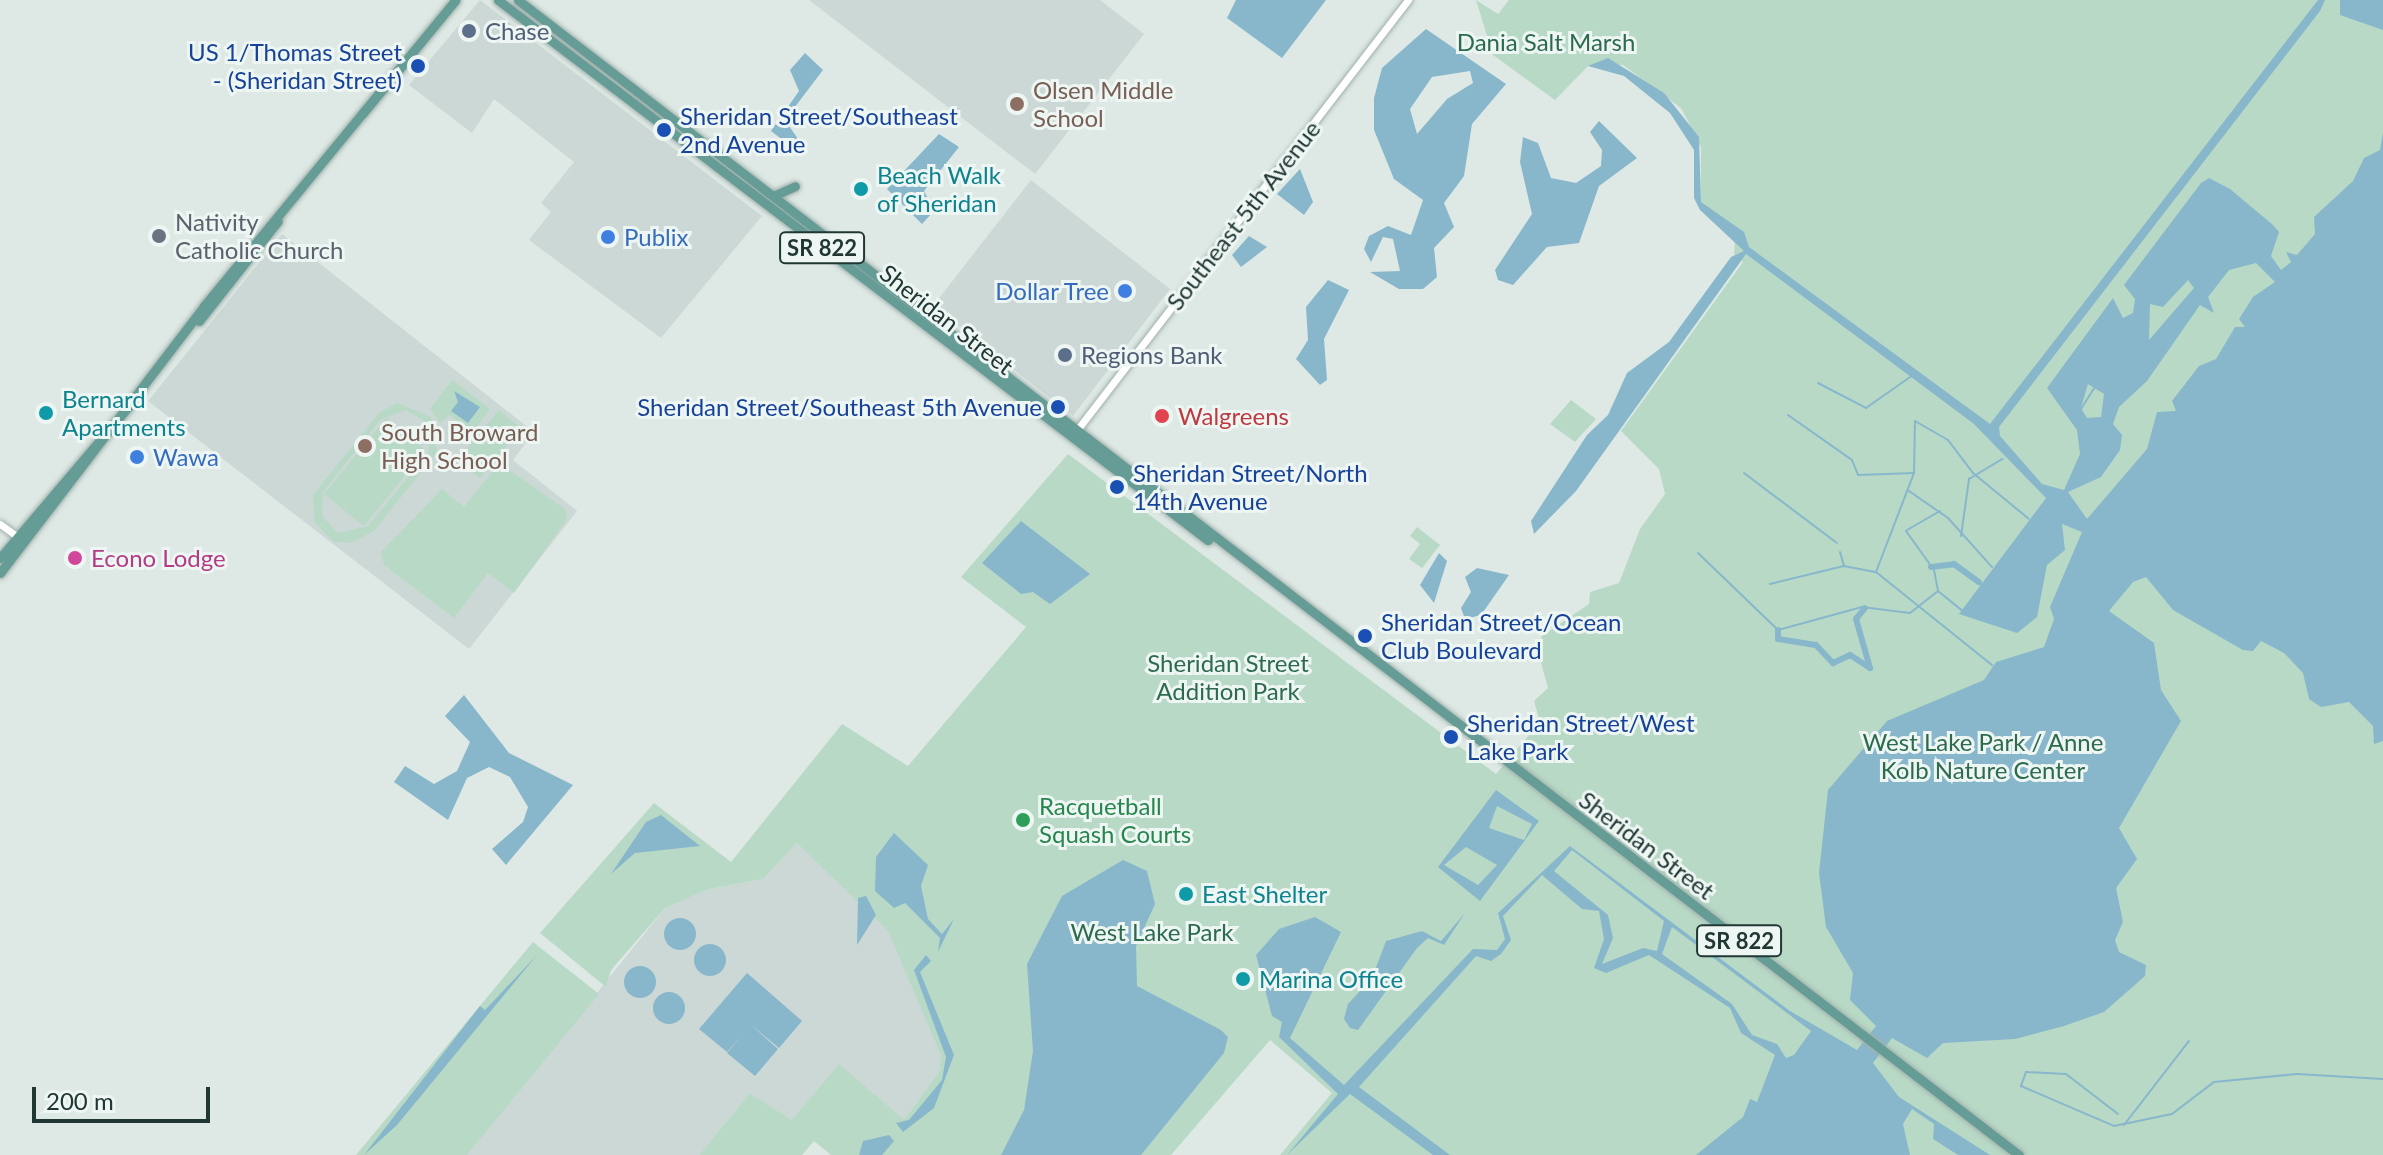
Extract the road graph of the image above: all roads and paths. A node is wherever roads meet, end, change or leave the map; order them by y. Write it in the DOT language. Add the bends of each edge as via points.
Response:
graph roads {
  1 [pos="455,0"];
  2 [pos="498,0"];
  3 [pos="518,0"];
  4 [pos="1408,0"];
  5 [pos="716,166"];
  6 [pos="795,186"];
  7 [pos="773,196"];
  8 [pos="784,204"];
  9 [pos="788,221"];
  10 [pos="855,259"];
  11 [pos="857,275"];
  12 [pos="930,317"];
  13 [pos="920,323"];
  14 [pos="987,361"];
  15 [pos="1077,430"];
  16 [pos="0,524"];
  17 [pos="20,539"];
  18 [pos="1222,547"];
  19 [pos="0,558"];
  20 [pos="0,573"];
  21 [pos="2019,1155"];
  1 -- 17 [label="main road" via="224,297 196,323"];
  2 -- 5 [label="main road, Sheridan Street / SR 822"];
  3 -- 7 [label="main road, Sheridan Street / SR 822"];
  4 -- 15 [label="street, Southeast 5th Avenue"];
  5 -- 8 [label="main road"];
  5 -- 9 [label="main road, Sheridan Street / SR 822"];
  6 -- 7 [label="main road"];
  7 -- 8 [label="main road, Sheridan Street / SR 822"];
  8 -- 10 [label="main road, Sheridan Street / SR 822"];
  9 -- 10 [label="main road" via="800,221"];
  9 -- 11 [label="main road, Sheridan Street / SR 822"];
  10 -- 12 [label="main road, Sheridan Street / SR 822"];
  11 -- 12 [label="main road"];
  11 -- 13 [label="main road, Sheridan Street / SR 822"];
  12 -- 14 [label="main road, Sheridan Street / SR 822"];
  13 -- 14 [label="main road"];
  13 -- 18 [label="main road, Sheridan Street / SR 822" via="1183,527"];
  14 -- 15 [label="main road, Sheridan Street / SR 822"];
  15 -- 18 [label="main road, Sheridan Street / SR 822"];
  16 -- 17 [label="street"];
  17 -- 19 [label="main road"];
  17 -- 20 [label="main road"];
  18 -- 21 [label="main road, Sheridan Street / SR 822"];
}
